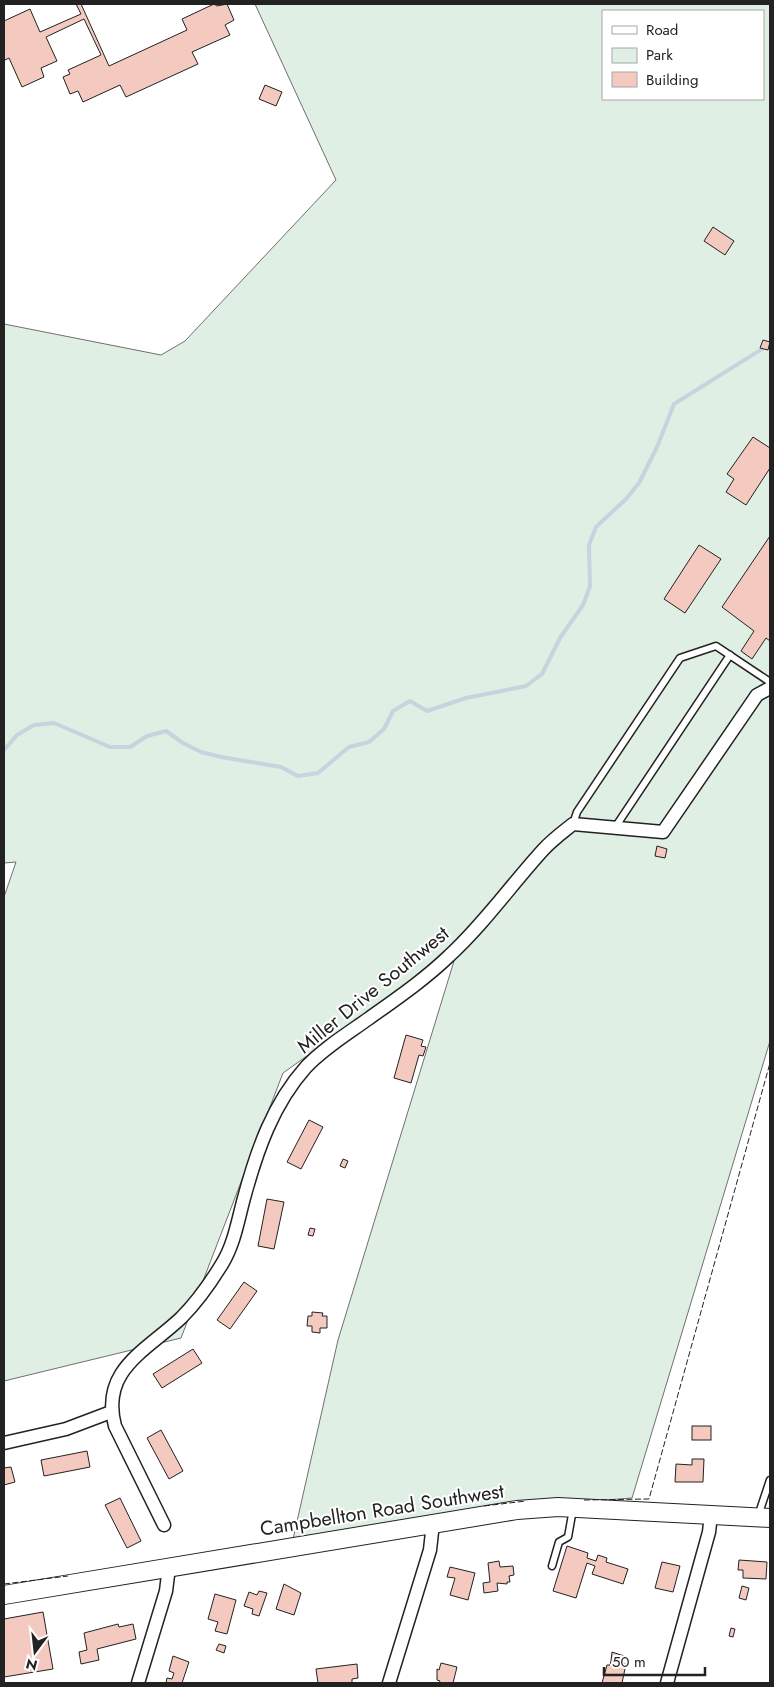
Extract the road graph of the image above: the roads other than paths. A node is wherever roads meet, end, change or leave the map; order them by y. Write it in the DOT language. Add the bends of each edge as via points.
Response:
graph roads {
  1 [pos="730,655"];
  2 [pos="770,682"];
  3 [pos="770,688"];
  4 [pos="573,824"];
  5 [pos="614,829"];
  6 [pos="111,1412"];
  7 [pos="4,1443"];
  8 [pos="770,1480"];
  9 [pos="573,1508"];
  10 [pos="711,1515"];
  11 [pos="764,1518"];
  12 [pos="433,1523"];
  13 [pos="164,1525"];
  14 [pos="552,1566"];
  15 [pos="168,1567"];
  16 [pos="4,1595"];
  17 [pos="138,1683"];
  18 [pos="389,1683"];
  19 [pos="666,1683"];
  1 -- 2 [label="lane"];
  1 -- 4 [label="lane" via="716,646 680,658 577,812"];
  1 -- 5 [label="lane"];
  3 -- 5 [label="street" via="757,695 663,832"];
  4 -- 5 [label="street"];
  4 -- 6 [label="street, Miller Drive Southwest" via="548,845 491,914 450,956 407,992 331,1044 284,1096 266,1129 232,1242 222,1264 182,1316 122,1370 112,1391"];
  6 -- 7 [label="street" via="66,1429"];
  6 -- 13 [label="street"];
  8 -- 11 [label="lane"];
  9 -- 10 [label="main road, Campbellton Road Southwest"];
  9 -- 12 [label="main road, Campbellton Road Southwest" via="517,1510"];
  9 -- 14 [label="lane" via="568,1537 559,1542"];
  10 -- 11 [label="main road, Campbellton Road Southwest"];
  10 -- 19 [label="street"];
  12 -- 15 [label="main road, Campbellton Road Southwest"];
  12 -- 18 [label="street" via="430,1550"];
  15 -- 16 [label="main road, Campbellton Road Southwest"];
  15 -- 17 [label="street" via="166,1591"];
}
